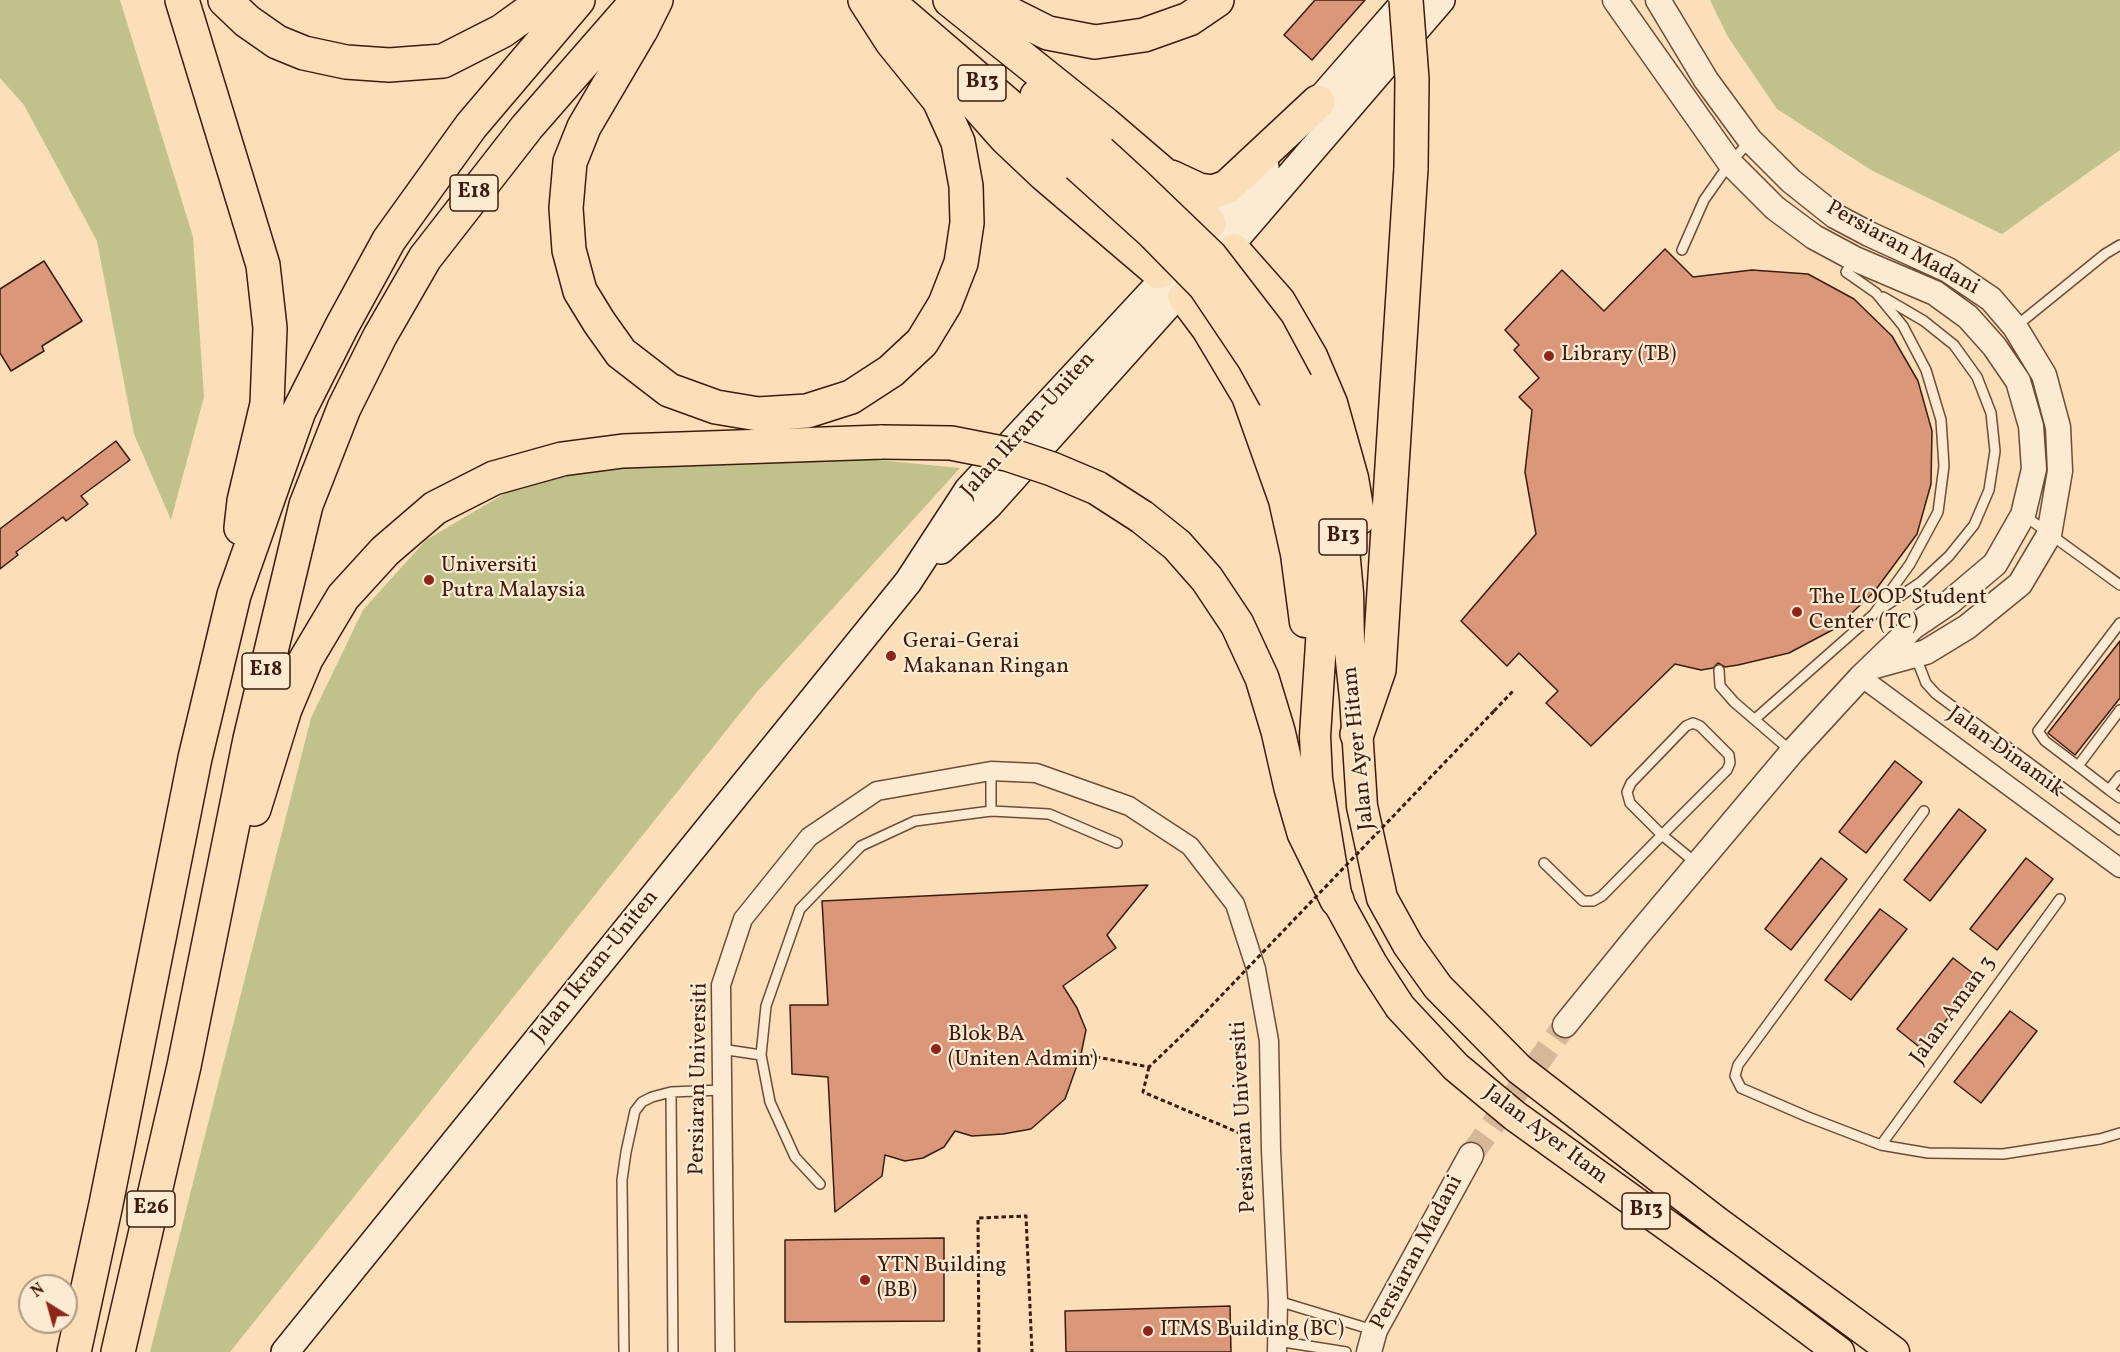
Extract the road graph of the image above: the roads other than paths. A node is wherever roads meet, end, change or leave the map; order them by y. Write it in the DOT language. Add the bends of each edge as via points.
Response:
graph roads {
  1 [pos="182,0"];
  2 [pos="225,0"];
  3 [pos="545,0"];
  4 [pos="578,0"];
  5 [pos="638,0"];
  6 [pos="656,0"];
  7 [pos="865,0"];
  8 [pos="885,0"];
  9 [pos="930,0"];
  10 [pos="950,0"];
  11 [pos="982,0"];
  12 [pos="1216,0"];
  13 [pos="1406,0"];
  14 [pos="1441,0"];
  15 [pos="1615,0"];
  16 [pos="1661,5"];
  17 [pos="1634,27"];
  18 [pos="1318,102"];
  19 [pos="1750,140"];
  20 [pos="1089,159"];
  21 [pos="1730,163"];
  22 [pos="1161,172"];
  23 [pos="1869,234"];
  24 [pos="1223,236"];
  25 [pos="2120,245"];
  26 [pos="1682,250"];
  27 [pos="1855,259"];
  28 [pos="1171,286"];
  29 [pos="1876,293"];
  30 [pos="2015,327"];
  31 [pos="1994,346"];
  32 [pos="1285,390"];
  33 [pos="2023,515"];
  34 [pos="2049,535"];
  35 [pos="2120,585"];
  36 [pos="234,595"];
  37 [pos="1874,614"];
  38 [pos="2120,624"];
  39 [pos="1915,655"];
  40 [pos="1719,670"];
  41 [pos="1867,672"];
  42 [pos="1355,698"];
  43 [pos="1316,701"];
  44 [pos="2120,710"];
  45 [pos="1755,719"];
  46 [pos="1357,734"];
  47 [pos="1792,752"];
  48 [pos="2078,766"];
  49 [pos="991,771"];
  50 [pos="2120,776"];
  51 [pos="2109,790"];
  52 [pos="2120,798"];
  53 [pos="991,811"];
  54 [pos="1924,811"];
  55 [pos="2120,830"];
  56 [pos="1662,835"];
  57 [pos="1117,843"];
  58 [pos="1544,863"];
  59 [pos="1698,864"];
  60 [pos="2120,868"];
  61 [pos="2060,899"];
  62 [pos="1337,900"];
  63 [pos="210,940"];
  64 [pos="1566,1025"];
  65 [pos="721,1049"];
  66 [pos="761,1055"];
  67 [pos="135,1057"];
  68 [pos="184,1065"];
  69 [pos="1456,1067"];
  70 [pos="1519,1069"];
  71 [pos="722,1090"];
  72 [pos="671,1092"];
  73 [pos="2120,1133"];
  74 [pos="1881,1145"];
  75 [pos="1471,1155"];
  76 [pos="820,1184"];
  77 [pos="1278,1301"];
  78 [pos="1372,1341"];
  79 [pos="1277,1346"];
  80 [pos="74,1352"];
  81 [pos="118,1352"];
  82 [pos="285,1352"];
  83 [pos="624,1352"];
  84 [pos="673,1352"];
  85 [pos="724,1352"];
  86 [pos="1346,1352"];
  87 [pos="1839,1352"];
  88 [pos="1894,1352"];
  1 -- 36 [label="highway" via="263,265 270,328 267,404 244,501"];
  2 -- 3 [label="highway" via="277,42 304,53 346,62 389,65 443,61 502,31"];
  4 -- 36 [label="highway, E18" via="471,126 389,240 299,411"];
  5 -- 63 [label="highway, E18" via="527,127 425,258 344,408 306,505 250,739"];
  6 -- 7 [label="highway" via="584,127 570,162 566,208 569,250 580,291 621,353 669,390 716,407 758,414 807,411 850,397 891,371 922,342 945,304 961,263 967,223 966,186 958,142 939,100 892,42"];
  8 -- 20 [label="highway, B13"];
  8 -- 28 [label="highway" via="903,27 1006,138"];
  9 -- 20 [label="highway, B13"];
  10 -- 22 [label="highway"];
  11 -- 12 [label="highway" via="1048,33 1095,42 1144,35 1189,19"];
  13 -- 18 [label="main road"];
  13 -- 46 [label="highway, bridge" via="1412,79 1411,168 1379,670"];
  14 -- 24 [label="main road"];
  15 -- 17 [label="street, Persiaran Madani"];
  16 -- 17 [label="street"];
  16 -- 19 [label="street, Persiaran Madani" via="1706,80"];
  17 -- 21 [label="street, Persiaran Madani"];
  18 -- 22 [label="highway" via="1227,187 1213,192 1199,190"];
  18 -- 24 [label="main road"];
  19 -- 21 [label="lane"];
  19 -- 23 [label="street, Persiaran Madani" via="1791,182 1835,216"];
  20 -- 32 [label="highway, B13, bridge" via="1136,184 1211,257 1268,331"];
  21 -- 26 [label="lane" via="1704,200"];
  21 -- 27 [label="street, Persiaran Madani" via="1774,208 1814,237"];
  22 -- 24 [label="highway"];
  23 -- 27 [label="street"];
  23 -- 30 [label="street, Persiaran Madani" via="1948,270 1991,299"];
  24 -- 28 [label="main road" via="1236,262 1228,284 1218,293 1195,299"];
  24 -- 28 [label="main road" via="1197,221 1174,229 1160,248 1158,260"];
  24 -- 42 [label="main road" via="1280,301 1312,356 1332,403 1350,468 1366,573 1364,668"];
  25 -- 30 [label="lane"];
  27 -- 29 [label="lane" via="1846,272"];
  27 -- 31 [label="street, Persiaran Madani" via="1935,293 1968,317"];
  28 -- 43 [label="main road" via="1207,329 1247,396 1284,500 1305,615 1306,678"];
  28 -- 82 [label="main road, Jalan Ikram-Uniten" via="968,490 908,582"];
  29 -- 37 [label="lane" via="1903,326 1926,370 1941,420 1944,466 1938,512 1910,564"];
  29 -- 37 [label="lane" via="1924,321 1954,345 1977,377 1991,413 1995,451 1989,490 1974,525 1921,582"];
  30 -- 31 [label="street"];
  30 -- 34 [label="street, Persiaran Madani" via="2044,375 2058,427 2060,471"];
  31 -- 33 [label="street, Persiaran Madani" via="2018,381 2031,426 2034,469"];
  32 -- 42 [label="main road, Jalan Ayer Hitam / B13" via="1320,441 1334,489 1343,538"];
  32 -- 43 [label="main road, Jalan Ayer Hitam / B13" via="1320,554 1323,612"];
  33 -- 34 [label="lane"];
  33 -- 41 [label="street, Persiaran Madani" via="1995,564 1950,602 1912,627"];
  34 -- 35 [label="lane"];
  34 -- 39 [label="street, Persiaran Madani" via="2020,584 1967,627"];
  36 -- 67 [label="highway, E18" via="195,759"];
  37 -- 45 [label="lane"];
  38 -- 48 [label="lane" via="2038,731"];
  39 -- 41 [label="street, Persiaran Madani"];
  39 -- 55 [label="lane" via="1926,683 1936,694"];
  40 -- 45 [label="lane" via="1720,686"];
  41 -- 47 [label="street"];
  41 -- 60 [label="street, Jalan Dinamik"];
  42 -- 46 [label="main road, Jalan Ayer Hitam / B13"];
  43 -- 62 [label="main road, Jalan Ayer Hitam / B13" via="1317,778"];
  44 -- 48 [label="lane"];
  45 -- 47 [label="lane"];
  46 -- 70 [label="main road, Jalan Ayer Hitam / B13" via="1362,806 1382,898 1407,945 1438,987"];
  47 -- 59 [label="street"];
  48 -- 51 [label="lane"];
  49 -- 53 [label="lane"];
  49 -- 65 [label="street, Persiaran Universiti" via="878,791 809,837 743,919 721,985"];
  49 -- 77 [label="street, Persiaran Universiti" via="1036,773 1129,806 1190,846 1235,904 1256,969 1269,1041"];
  50 -- 51 [label="lane"];
  51 -- 52 [label="lane"];
  53 -- 57 [label="lane" via="1049,813"];
  53 -- 66 [label="lane" via="915,821 861,846 800,909 766,1006"];
  54 -- 74 [label="lane" via="1738,1065 1735,1076 1741,1088"];
  56 -- 56 [label="lane" via="1630,802 1627,792 1630,783 1693,723 1729,755 1730,763"];
  56 -- 58 [label="lane" via="1593,901 1583,901"];
  56 -- 59 [label="lane"];
  59 -- 64 [label="street"];
  61 -- 74 [label="lane, Jalan Aman 3"];
  62 -- 63 [label="highway, bridge" via="1304,833 1262,678 1237,624 1208,579 1177,545 1097,488 1007,454 951,443 623,451 562,459 494,478 435,508 385,551 343,597 306,659 285,709"];
  62 -- 69 [label="main road, Jalan Ayer Hitam / B13" via="1400,1007"];
  63 -- 68 [label="highway, E18"];
  65 -- 66 [label="lane"];
  65 -- 71 [label="street, Persiaran Universiti"];
  66 -- 76 [label="lane" via="770,1102 795,1157"];
  67 -- 80 [label="highway, E26"];
  68 -- 81 [label="highway, E26"];
  69 -- 87 [label="main road, Jalan Ayer Itam / B13" via="1515,1116"];
  70 -- 88 [label="main road, Jalan Ayer Itam / B13"];
  71 -- 72 [label="lane"];
  71 -- 85 [label="street, Persiaran Universiti"];
  72 -- 83 [label="lane" via="652,1096 635,1111 626,1152 622,1180"];
  72 -- 84 [label="lane"];
  73 -- 74 [label="lane" via="2003,1154 1928,1153"];
  75 -- 78 [label="street, Persiaran Madani"];
  77 -- 78 [label="lane"];
  77 -- 79 [label="street, Persiaran Universiti"];
  79 -- 86 [label="lane"];
}
